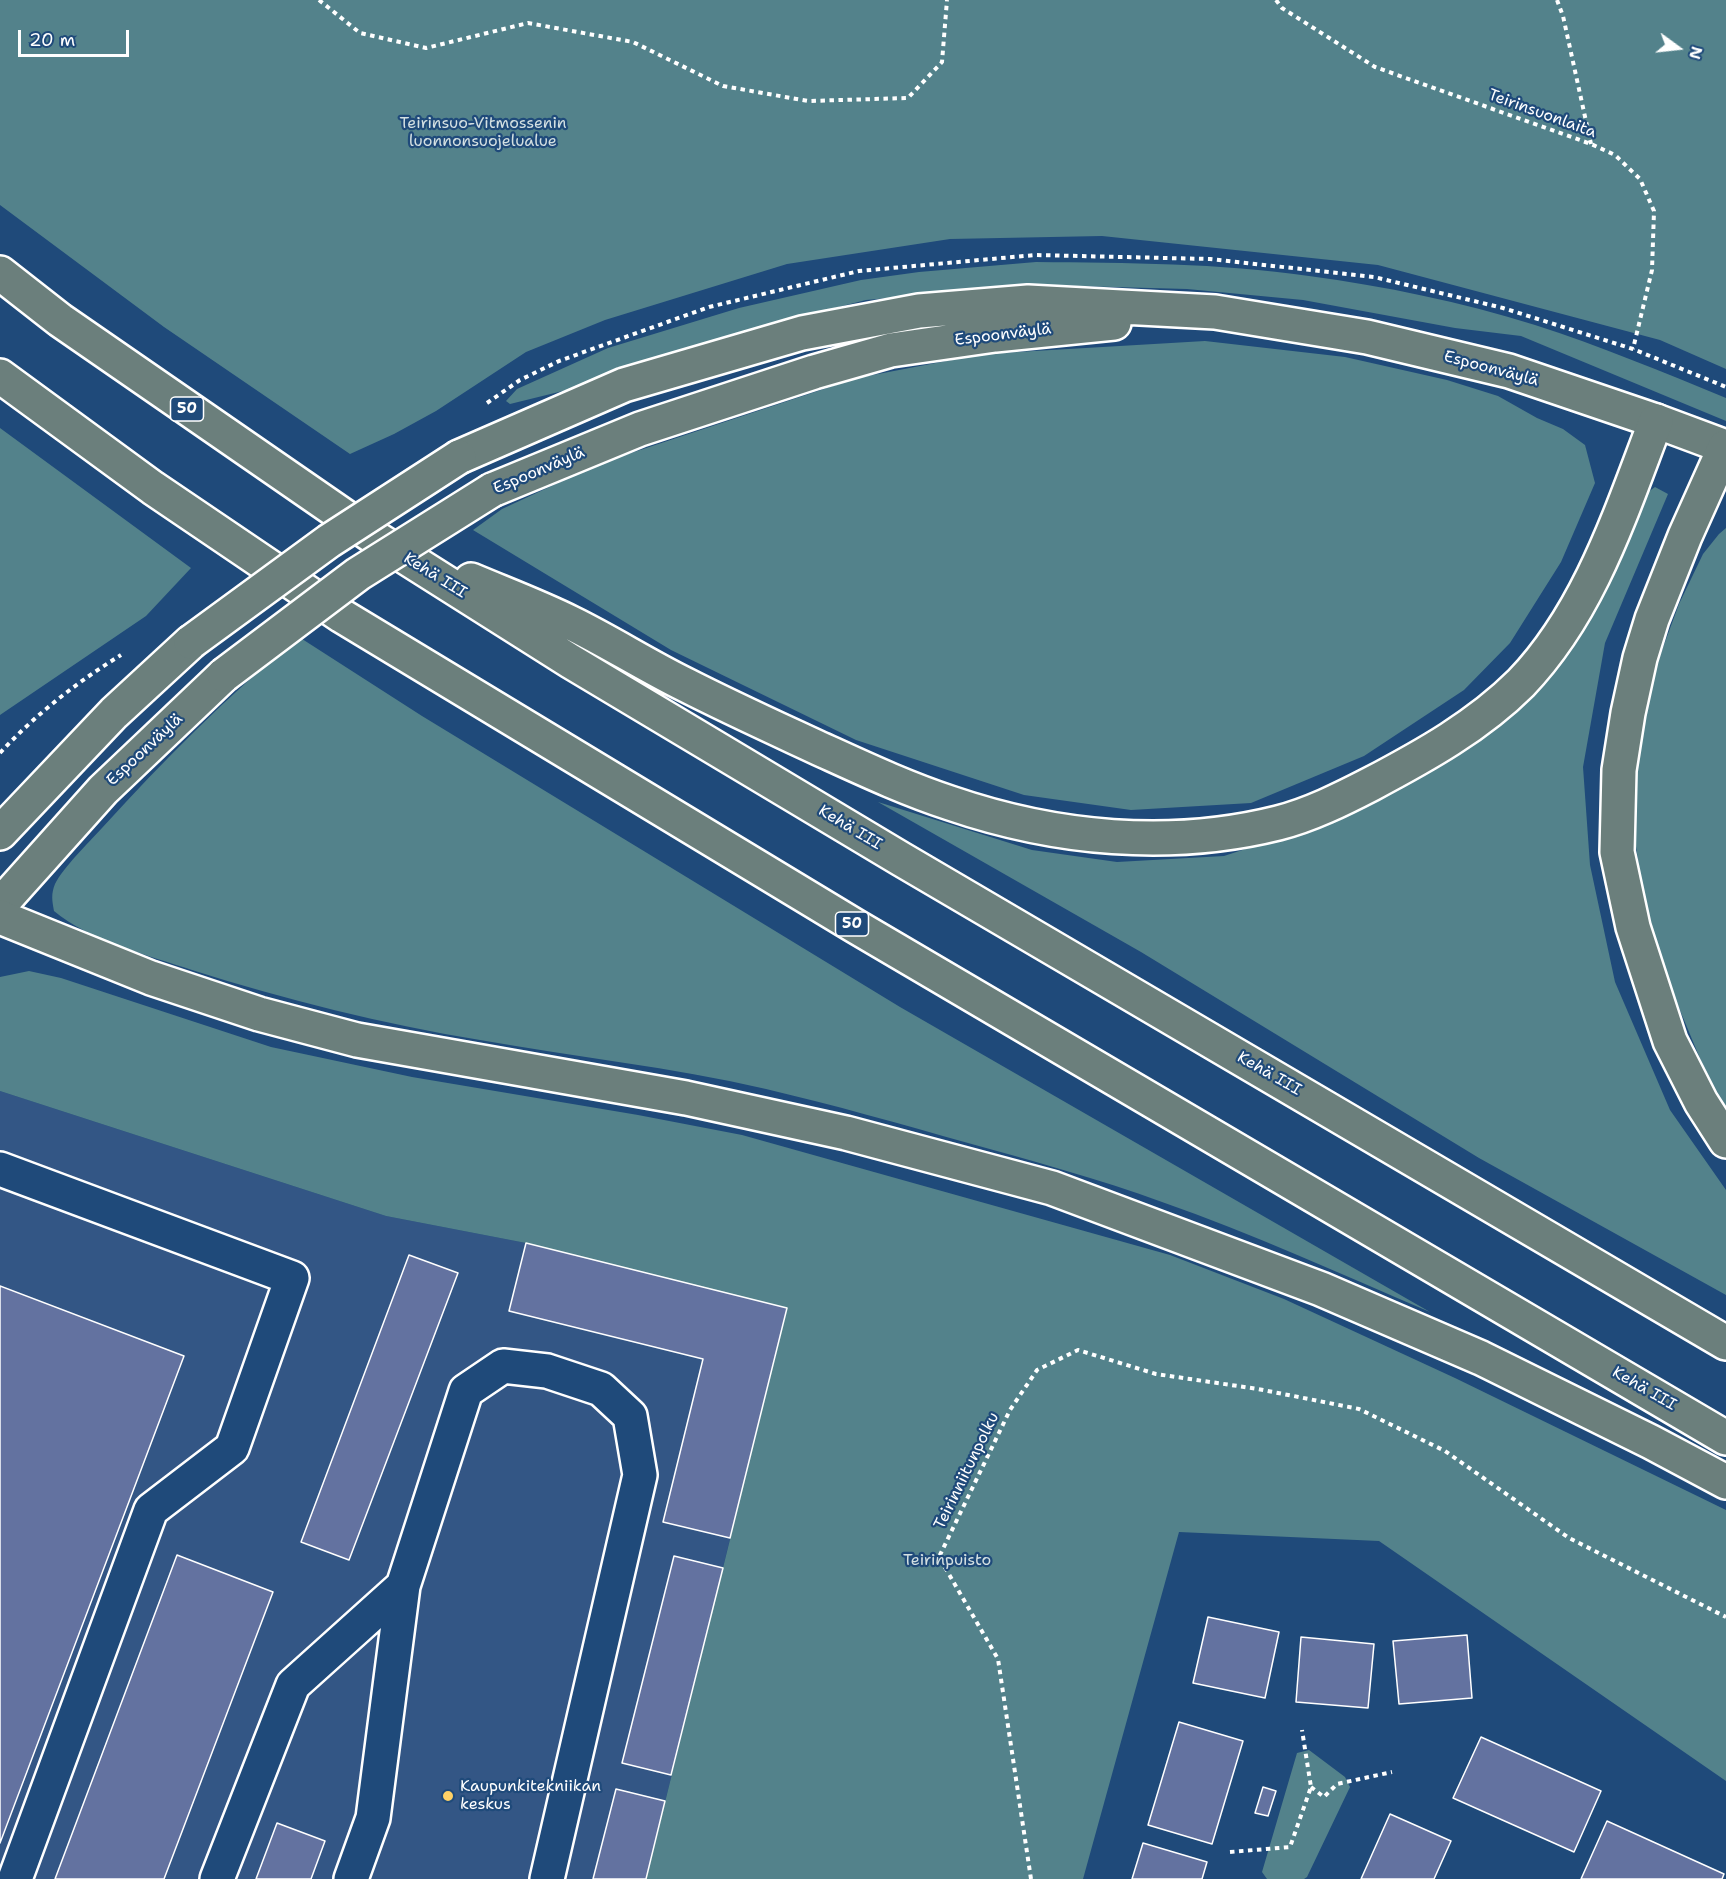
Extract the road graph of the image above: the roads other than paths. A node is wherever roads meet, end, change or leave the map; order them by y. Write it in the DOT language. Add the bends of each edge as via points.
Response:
graph roads {
  1 [pos="0,273"];
  2 [pos="1215,312"];
  3 [pos="0,376"];
  4 [pos="1656,421"];
  5 [pos="1726,447"];
  6 [pos="377,539"];
  7 [pos="0,833"];
  8 [pos="0,905"];
  9 [pos="0,917"];
  10 [pos="1726,1142"];
  11 [pos="0,1169"];
  12 [pos="1726,1343"];
  13 [pos="1726,1438"];
  14 [pos="1726,1482"];
  15 [pos="403,1586"];
  16 [pos="15,1879"];
  17 [pos="217,1879"];
  18 [pos="351,1879"];
  19 [pos="547,1879"];
  1 -- 6 [label="main road, Kehä III / 50" via="60,320"];
  2 -- 4 [label="main road, Espoonväylä" via="1367,336 1509,371"];
  2 -- 7 [label="main road, Espoonväylä, bridge" via="1028,302 920,311 814,331 624,386 459,457 329,541 191,642 114,713"];
  2 -- 8 [label="main road, Espoonväylä, bridge" via="891,350 640,429 492,490 358,574 224,675 103,790"];
  3 -- 13 [label="main road, Kehä III / 50" via="153,488 342,616 855,926"];
  4 -- 5 [label="main road, Espoonväylä"];
  4 -- 6 [label="main road" via="1595,575 1554,641 1521,682 1469,726 1344,798 1281,822 1221,834 1149,839 1078,834 951,804 797,739 685,685 570,622"];
  5 -- 10 [label="main road" via="1685,536 1640,658 1619,770 1617,852 1633,927 1670,1041"];
  6 -- 12 [label="main road, Kehä III / 50" via="570,661 881,847"];
  9 -- 14 [label="main road" via="151,978 259,1014 357,1040 686,1098 846,1133 1052,1188 1321,1289 1481,1358"];
  11 -- 16 [label="lane" via="292,1278 232,1448 151,1510"];
  15 -- 17 [label="lane" via="293,1685"];
  15 -- 18 [label="lane" via="373,1818"];
  15 -- 19 [label="lane" via="466,1390 503,1366 547,1371 601,1389 630,1416 640,1475"];
}
